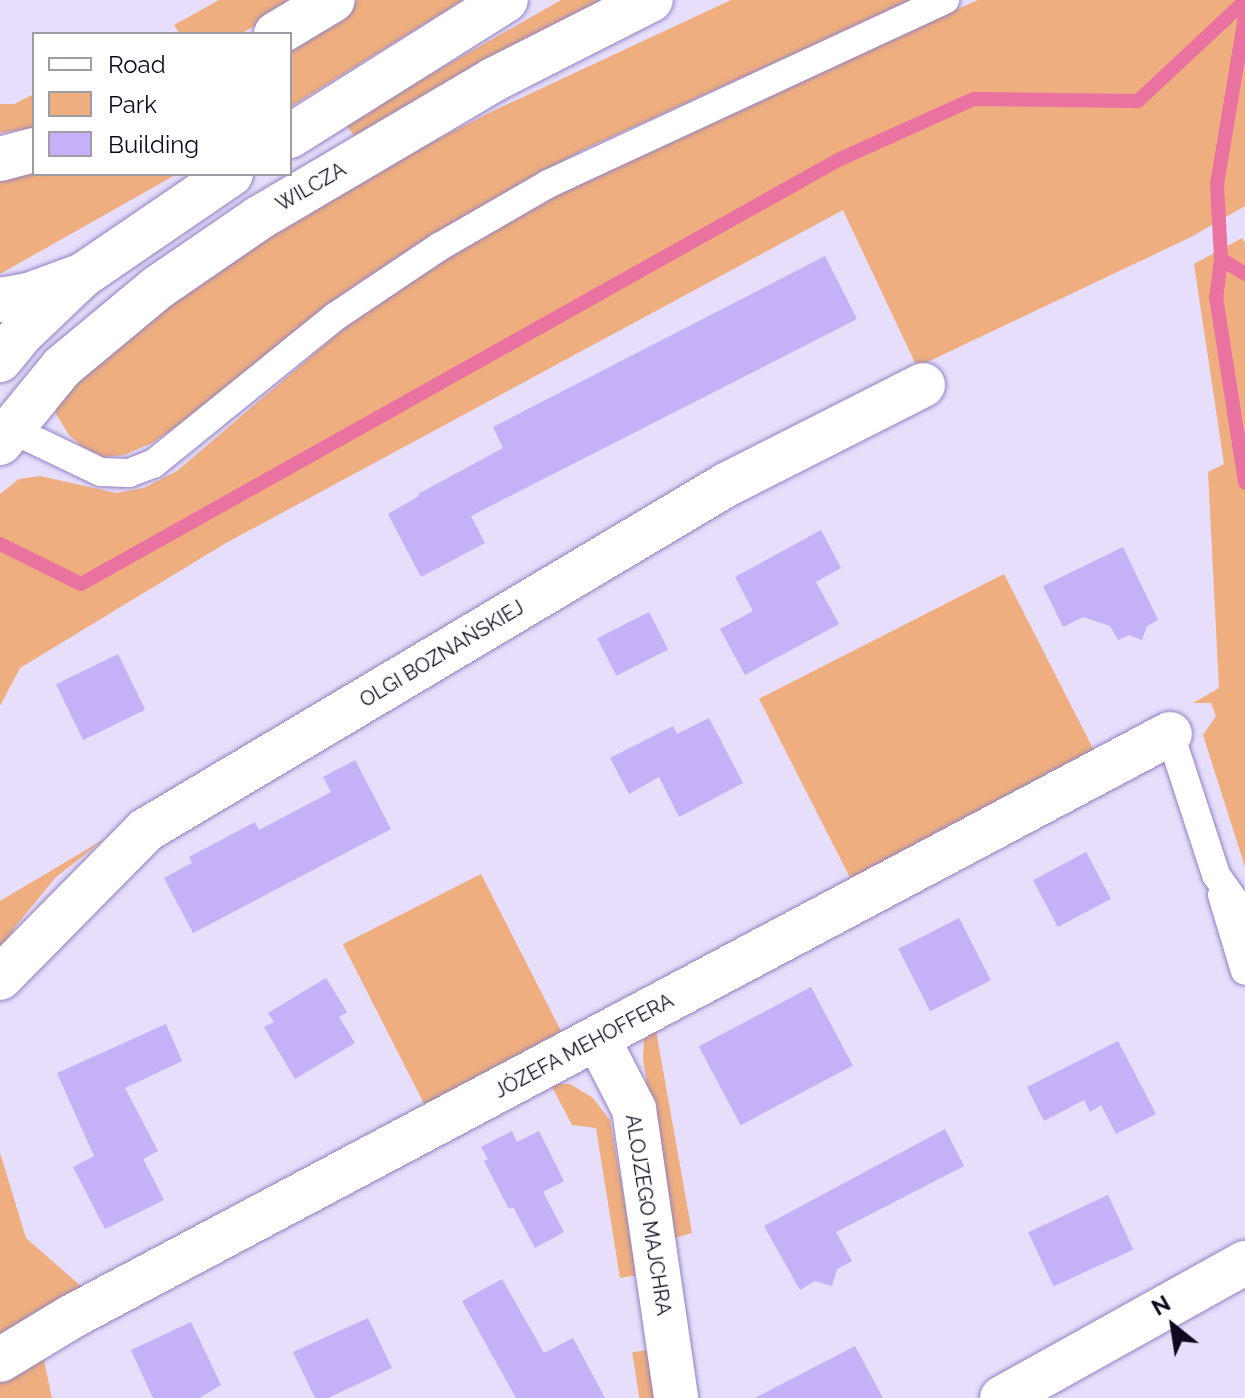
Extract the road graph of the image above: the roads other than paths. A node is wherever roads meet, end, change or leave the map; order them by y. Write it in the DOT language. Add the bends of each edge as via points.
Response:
graph roads {
  1 [pos="333,0"];
  2 [pos="506,0"];
  3 [pos="651,0"];
  4 [pos="945,0"];
  5 [pos="279,32"];
  6 [pos="292,135"];
  7 [pos="32,151"];
  8 [pos="0,159"];
  9 [pos="228,176"];
  10 [pos="83,275"];
  11 [pos="0,300"];
  12 [pos="0,360"];
  13 [pos="923,385"];
  14 [pos="2,427"];
  15 [pos="1170,734"];
  16 [pos="1216,875"];
  17 [pos="1245,916"];
  18 [pos="1245,971"];
  19 [pos="0,978"];
  20 [pos="598,1039"];
  21 [pos="1245,1263"];
  22 [pos="0,1360"];
  23 [pos="676,1398"];
  24 [pos="1002,1398"];
  1 -- 5 [label="street"];
  2 -- 6 [label="street"];
  3 -- 14 [label="street, WILCZA" via="493,80 259,218 157,288 62,367"];
  4 -- 14 [label="lane" via="548,184 439,247 336,316 153,464 129,473 101,472"];
  7 -- 8 [label="street"];
  9 -- 10 [label="street"];
  10 -- 11 [label="street"];
  10 -- 12 [label="street"];
  13 -- 19 [label="street, OLGI BOZNAŃSKIEJ" via="726,485 146,830"];
  15 -- 16 [label="lane"];
  15 -- 20 [label="street, JÓZEFA MEHOFFERA"];
  16 -- 17 [label="lane"];
  16 -- 18 [label="lane"];
  20 -- 22 [label="street, JÓZEFA MEHOFFERA" via="71,1317"];
  20 -- 23 [label="street, ALOJZEGO MAJCHRA" via="634,1109"];
  21 -- 24 [label="street"];
}
